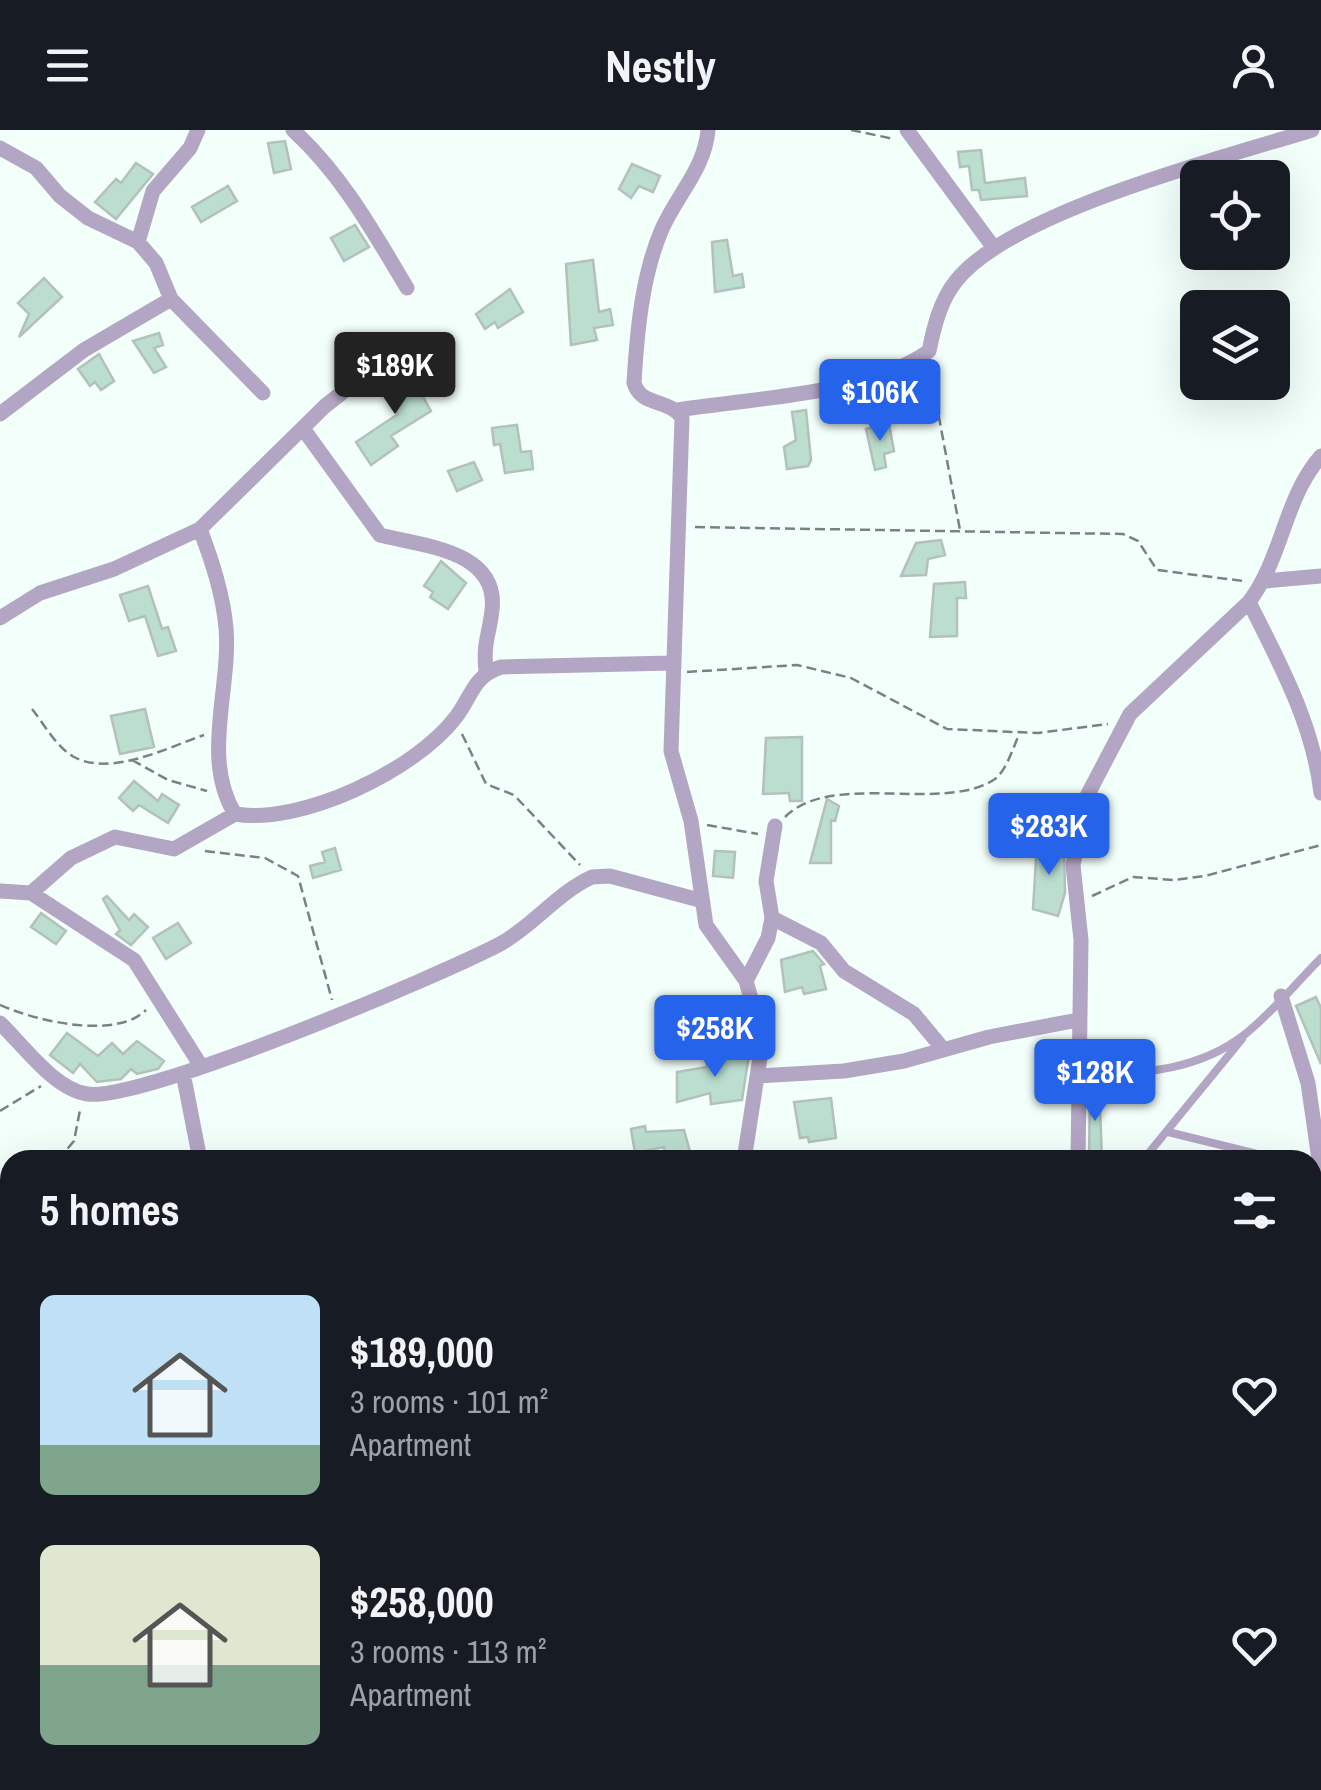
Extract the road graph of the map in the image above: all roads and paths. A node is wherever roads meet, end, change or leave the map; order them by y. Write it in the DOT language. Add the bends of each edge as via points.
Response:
graph roads {
  1 [pos="198,130"];
  2 [pos="293,130"];
  3 [pos="708,130"];
  4 [pos="851,130"];
  5 [pos="907,130"];
  6 [pos="1312,130"];
  7 [pos="0,148"];
  8 [pos="918,148"];
  9 [pos="138,242"];
  10 [pos="994,248"];
  11 [pos="407,288"];
  12 [pos="171,299"];
  13 [pos="402,346"];
  14 [pos="907,367"];
  15 [pos="263,392"];
  16 [pos="676,410"];
  17 [pos="0,414"];
  18 [pos="304,430"];
  19 [pos="1321,456"];
  20 [pos="680,527"];
  21 [pos="200,530"];
  22 [pos="960,531"];
  23 [pos="1321,576"];
  24 [pos="1265,581"];
  25 [pos="1250,602"];
  26 [pos="0,618"];
  27 [pos="671,668"];
  28 [pos="486,672"];
  29 [pos="32,709"];
  30 [pos="1130,714"];
  31 [pos="455,719"];
  32 [pos="220,730"];
  33 [pos="1020,732"];
  34 [pos="1319,753"];
  35 [pos="130,759"];
  36 [pos="1321,793"];
  37 [pos="223,796"];
  38 [pos="235,814"];
  39 [pos="691,821"];
  40 [pos="776,826"];
  41 [pos="190,844"];
  42 [pos="1321,845"];
  43 [pos="592,877"];
  44 [pos="0,890"];
  45 [pos="31,893"];
  46 [pos="699,900"];
  47 [pos="1076,900"];
  48 [pos="772,918"];
  49 [pos="1321,958"];
  50 [pos="746,980"];
  51 [pos="155,990"];
  52 [pos="1282,996"];
  53 [pos="0,1006"];
  54 [pos="336,1013"];
  55 [pos="1078,1020"];
  56 [pos="0,1023"];
  57 [pos="1245,1035"];
  58 [pos="943,1049"];
  59 [pos="201,1066"];
  60 [pos="182,1073"];
  61 [pos="758,1076"];
  62 [pos="1078,1077"];
  63 [pos="56,1078"];
  64 [pos="83,1094"];
  65 [pos="0,1112"];
  66 [pos="1168,1132"];
  67 [pos="66,1150"];
  68 [pos="198,1150"];
  69 [pos="746,1150"];
  70 [pos="1078,1150"];
  71 [pos="1151,1150"];
  72 [pos="1241,1150"];
  73 [pos="1316,1150"];
  1 -- 9 [label="street" via="153,191"];
  2 -- 11 [label="street" via="354,199"];
  3 -- 16 [label="street" via="700,162 653,255 635,361 636,391"];
  4 -- 8 [label="path"];
  5 -- 8 [label="street"];
  6 -- 10 [label="street" via="1086,203"];
  7 -- 9 [label="street" via="36,168 88,218"];
  8 -- 10 [label="street"];
  9 -- 12 [label="street" via="156,263"];
  10 -- 14 [label="street" via="956,280 936,318 929,352"];
  12 -- 15 [label="street"];
  12 -- 17 [label="street" via="84,350"];
  13 -- 18 [label="street"];
  14 -- 16 [label="street"];
  14 -- 22 [label="path" via="935,396"];
  16 -- 20 [label="street" via="684,434"];
  18 -- 21 [label="street"];
  18 -- 28 [label="street" via="380,536 452,551 490,583"];
  19 -- 24 [label="street" via="1300,483"];
  20 -- 22 [label="path"];
  20 -- 27 [label="street"];
  21 -- 26 [label="street" via="40,593"];
  21 -- 32 [label="street" via="226,630"];
  22 -- 24 [label="path" via="1122,534 1138,541 1158,570"];
  23 -- 24 [label="street"];
  24 -- 25 [label="street"];
  25 -- 30 [label="street"];
  25 -- 34 [label="street"];
  27 -- 28 [label="street"];
  27 -- 33 [label="path" via="797,665 851,678 947,729"];
  27 -- 39 [label="street" via="671,751"];
  28 -- 31 [label="street"];
  29 -- 35 [label="path" via="74,758"];
  30 -- 33 [label="path" via="1096,729"];
  30 -- 47 [label="street" via="1087,796 1073,865"];
  31 -- 38 [label="street" via="363,790 294,812"];
  31 -- 43 [label="path" via="486,784 514,795"];
  32 -- 35 [label="path"];
  32 -- 37 [label="street"];
  33 -- 40 [label="path" via="989,782 834,796 791,810"];
  34 -- 36 [label="street"];
  35 -- 37 [label="path" via="168,780"];
  37 -- 38 [label="street"];
  38 -- 41 [label="street"];
  39 -- 40 [label="path" via="755,835"];
  39 -- 46 [label="street"];
  40 -- 48 [label="street" via="766,880"];
  41 -- 45 [label="street" via="174,849 115,837 71,858"];
  41 -- 54 [label="path" via="265,858 298,876"];
  42 -- 47 [label="path" via="1204,876 1133,877"];
  43 -- 46 [label="street"];
  43 -- 54 [label="street" via="502,942"];
  44 -- 45 [label="street"];
  45 -- 51 [label="street" via="134,960"];
  46 -- 50 [label="street" via="706,926"];
  47 -- 55 [label="street"];
  48 -- 50 [label="street"];
  48 -- 58 [label="street" via="820,943 844,971 914,1014"];
  49 -- 52 [label="lane"];
  50 -- 61 [label="street" via="761,1051"];
  51 -- 53 [label="path" via="144,1012 113,1027"];
  51 -- 59 [label="street"];
  52 -- 57 [label="lane"];
  52 -- 73 [label="street" via="1308,1083"];
  54 -- 59 [label="street"];
  55 -- 58 [label="street"];
  55 -- 62 [label="street"];
  56 -- 63 [label="street"];
  57 -- 62 [label="lane" via="1198,1062 1151,1073"];
  57 -- 66 [label="lane"];
  58 -- 61 [label="street" via="844,1071"];
  59 -- 60 [label="street"];
  60 -- 64 [label="street" via="112,1096"];
  60 -- 68 [label="street"];
  61 -- 69 [label="street"];
  62 -- 70 [label="street"];
  63 -- 64 [label="street"];
  63 -- 65 [label="path"];
  64 -- 67 [label="path"];
  66 -- 71 [label="lane"];
  66 -- 72 [label="lane"];
}
